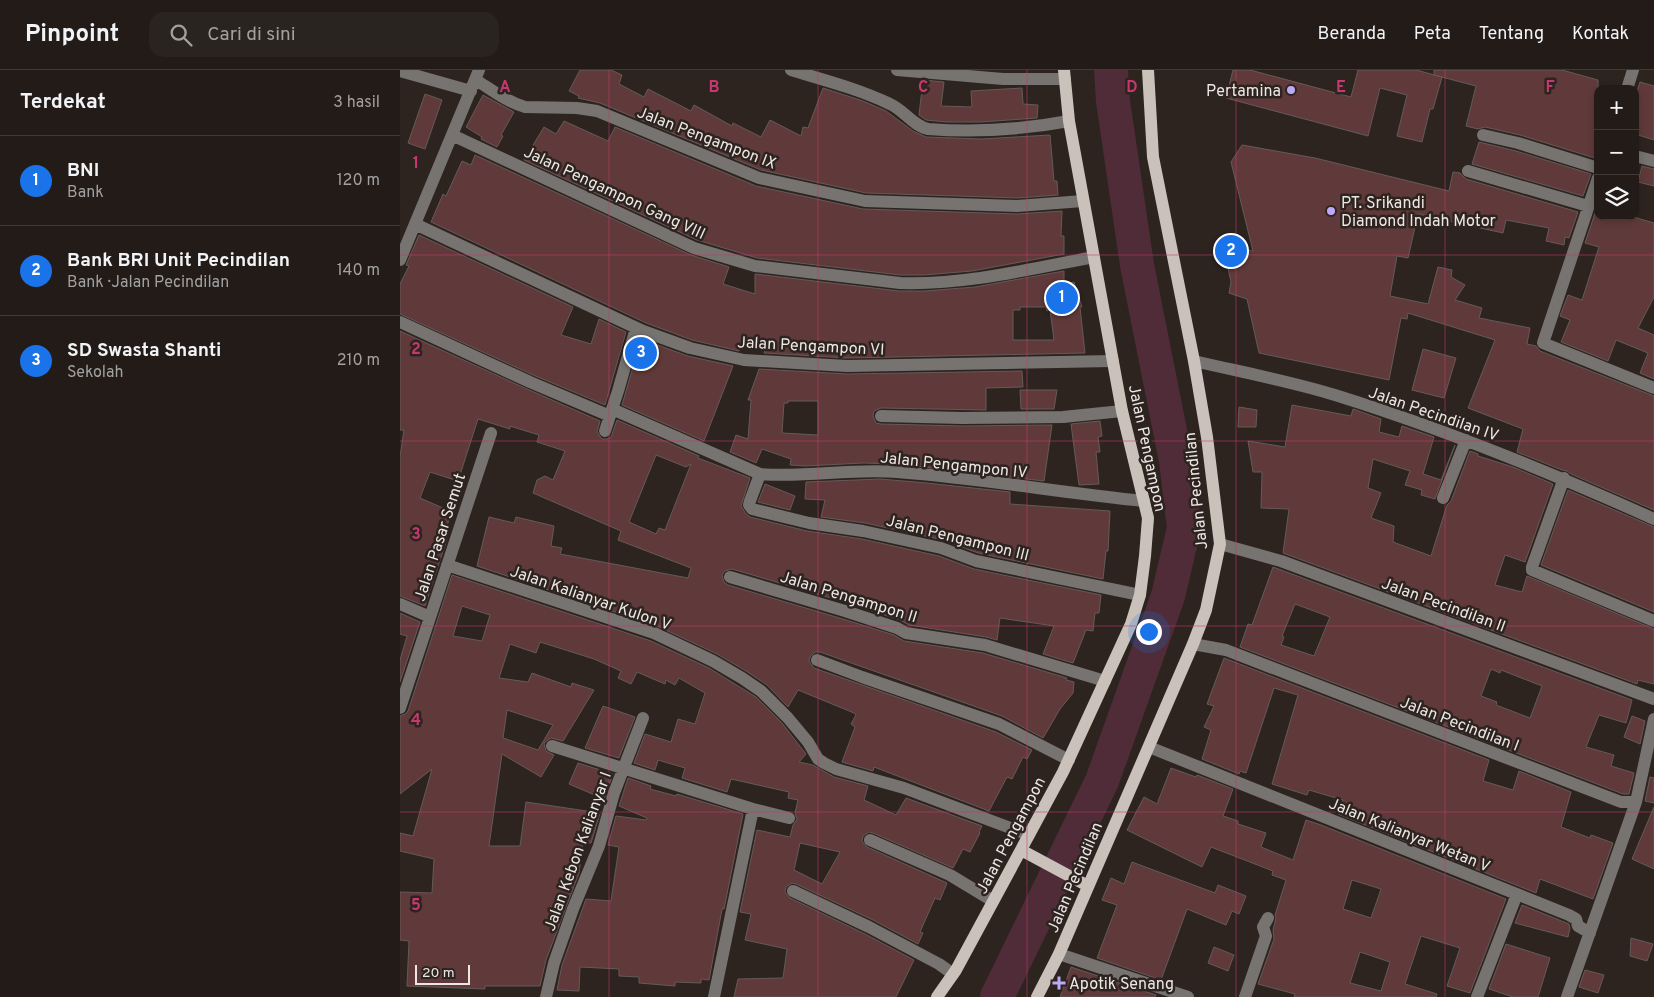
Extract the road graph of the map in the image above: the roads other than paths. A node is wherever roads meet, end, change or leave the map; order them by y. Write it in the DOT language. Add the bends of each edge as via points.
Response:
graph roads {
  1 [pos="400,70"];
  2 [pos="791,70"];
  3 [pos="897,70"];
  4 [pos="1148,70"];
  5 [pos="1633,70"];
  6 [pos="1064,75"];
  7 [pos="475,80"];
  8 [pos="1628,85"];
  9 [pos="1069,121"];
  10 [pos="452,135"];
  11 [pos="1483,135"];
  12 [pos="1639,157"];
  13 [pos="1654,161"];
  14 [pos="1594,167"];
  15 [pos="1468,171"];
  16 [pos="1594,189"];
  17 [pos="1083,201"];
  18 [pos="1588,206"];
  19 [pos="415,224"];
  20 [pos="1094,257"];
  21 [pos="400,260"];
  22 [pos="400,322"];
  23 [pos="636,328"];
  24 [pos="1113,361"];
  25 [pos="1194,361"];
  26 [pos="1654,388"];
  27 [pos="1122,411"];
  28 [pos="611,412"];
  29 [pos="881,416"];
  30 [pos="605,432"];
  31 [pos="491,433"];
  32 [pos="1466,440"];
  33 [pos="760,474"];
  34 [pos="1564,478"];
  35 [pos="1443,498"];
  36 [pos="1144,501"];
  37 [pos="1654,519"];
  38 [pos="1220,544"];
  39 [pos="447,565"];
  40 [pos="730,577"];
  41 [pos="1140,595"];
  42 [pos="400,604"];
  43 [pos="430,617"];
  44 [pos="1654,622"];
  45 [pos="1193,644"];
  46 [pos="817,660"];
  47 [pos="1105,681"];
  48 [pos="1654,699"];
  49 [pos="400,708"];
  50 [pos="643,718"];
  51 [pos="1654,719"];
  52 [pos="552,746"];
  53 [pos="1148,747"];
  54 [pos="1069,760"];
  55 [pos="624,769"];
  56 [pos="1636,802"];
  57 [pos="753,809"];
  58 [pos="789,818"];
  59 [pos="1029,835"];
  60 [pos="870,840"];
  61 [pos="1021,850"];
  62 [pos="1088,886"];
  63 [pos="793,891"];
  64 [pos="1518,894"];
  65 [pos="993,901"];
  66 [pos="1268,918"];
  67 [pos="1590,933"];
  68 [pos="1059,954"];
  69 [pos="954,974"];
  70 [pos="546,997"];
  71 [pos="714,997"];
  72 [pos="937,997"];
  73 [pos="1037,997"];
  74 [pos="1188,997"];
  75 [pos="1245,997"];
  76 [pos="1477,997"];
  77 [pos="1567,997"];
  1 -- 7 [label="street, Jalan Pengampon IX"];
  2 -- 9 [label="street" via="876,97 908,115 920,128 993,131"];
  3 -- 6 [label="street" via="1003,79"];
  4 -- 25 [label="main road, Jalan Pecindilan" via="1153,158"];
  5 -- 8 [label="street"];
  6 -- 9 [label="main road, Jalan Pengampon"];
  7 -- 10 [label="street"];
  7 -- 17 [label="street, Jalan Pengampon IX" via="518,105 597,111 759,178 865,201 1017,206"];
  9 -- 17 [label="main road, Jalan Pengampon"];
  10 -- 19 [label="street"];
  10 -- 20 [label="street, Jalan Pengampon Gang VIII" via="694,248 755,266 920,284 996,276"];
  11 -- 14 [label="street"];
  12 -- 13 [label="street"];
  15 -- 18 [label="street"];
  16 -- 18 [label="street"];
  17 -- 20 [label="main road, Jalan Pengampon"];
  18 -- 26 [label="street" via="1542,343"];
  19 -- 21 [label="street"];
  19 -- 23 [label="street, Jalan Pengampon VI"];
  20 -- 24 [label="main road, Jalan Pengampon"];
  22 -- 28 [label="street, Jalan Pengampon IV" via="530,382"];
  23 -- 24 [label="street, Jalan Pengampon VI" via="690,348 744,360 847,366"];
  23 -- 28 [label="street"];
  24 -- 27 [label="main road, Jalan Pengampon"];
  25 -- 32 [label="street, Jalan Pecindilan IV" via="1334,395"];
  25 -- 38 [label="main road, Jalan Pecindilan"];
  27 -- 29 [label="street" via="1063,417"];
  27 -- 36 [label="main road, Jalan Pengampon"];
  28 -- 30 [label="street"];
  28 -- 33 [label="street, Jalan Pengampon IV"];
  31 -- 39 [label="street, Jalan Pasar Semut"];
  32 -- 34 [label="street, Jalan Pecindilan IV"];
  32 -- 35 [label="street"];
  33 -- 36 [label="street, Jalan Pengampon IV" via="896,472"];
  33 -- 41 [label="street, Jalan Pengampon III" via="749,505 752,509 941,548 976,561"];
  34 -- 37 [label="street, Jalan Pecindilan IV"];
  34 -- 44 [label="street" via="1533,571"];
  36 -- 41 [label="main road, Jalan Pengampon" via="1148,518"];
  38 -- 45 [label="main road, Jalan Pecindilan" via="1206,610"];
  38 -- 48 [label="street, Jalan Pecindilan II" via="1281,561"];
  39 -- 43 [label="street, Jalan Pasar Semut"];
  39 -- 59 [label="street, Jalan Kalianyar Kulon V" via="654,633 713,661 761,691 788,718 824,763 850,774 904,788"];
  40 -- 47 [label="street, Jalan Pengampon II" via="906,633 985,645"];
  41 -- 47 [label="main road, Jalan Pengampon" via="1131,624"];
  42 -- 43 [label="street"];
  43 -- 49 [label="street, Jalan Pasar Semut"];
  45 -- 53 [label="main road, Jalan Pecindilan"];
  45 -- 56 [label="street, Jalan Pecindilan I" via="1226,650 1621,802"];
  46 -- 54 [label="street" via="999,724"];
  47 -- 54 [label="main road, Jalan Pengampon"];
  50 -- 55 [label="street, Jalan Kebon Kalianyar I"];
  51 -- 56 [label="street"];
  52 -- 55 [label="street"];
  53 -- 62 [label="main road, Jalan Pecindilan"];
  53 -- 64 [label="street, Jalan Kalianyar Wetan V"];
  54 -- 59 [label="main road, Jalan Pengampon"];
  55 -- 57 [label="street"];
  55 -- 70 [label="street, Jalan Kebon Kalianyar I" via="599,846 554,963"];
  56 -- 67 [label="street"];
  57 -- 58 [label="street"];
  57 -- 71 [label="street"];
  59 -- 61 [label="main road, Jalan Pengampon"];
  60 -- 65 [label="street" via="950,875"];
  61 -- 62 [label="main road"];
  61 -- 65 [label="main road, Jalan Pengampon"];
  62 -- 68 [label="main road, Jalan Pecindilan"];
  63 -- 69 [label="street" via="878,932"];
  64 -- 67 [label="street, Jalan Kalianyar Wetan V" via="1569,915"];
  64 -- 76 [label="street"];
  65 -- 69 [label="main road, Jalan Pengampon"];
  66 -- 75 [label="street" via="1264,927 1266,936"];
  67 -- 77 [label="street"];
  68 -- 73 [label="main road, Jalan Pecindilan"];
  68 -- 74 [label="street"];
  69 -- 72 [label="main road, Jalan Pengampon"];
}
